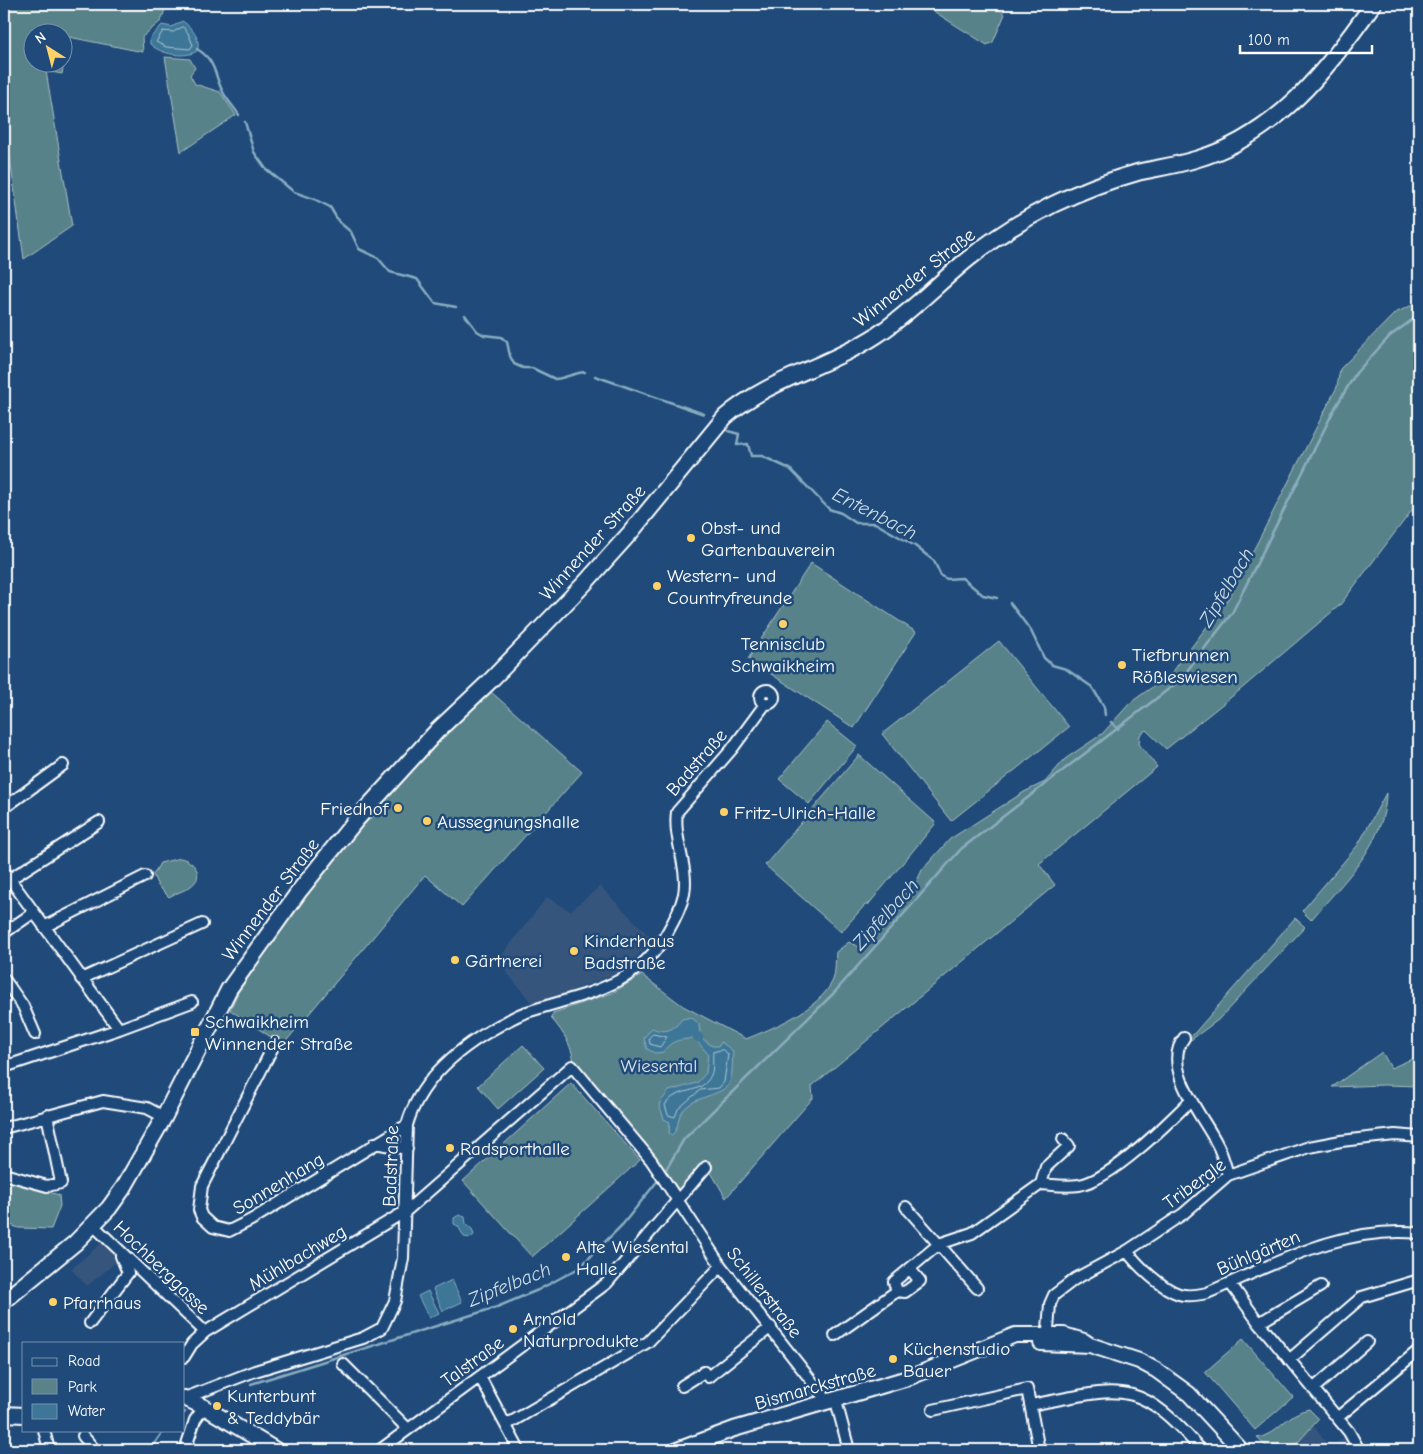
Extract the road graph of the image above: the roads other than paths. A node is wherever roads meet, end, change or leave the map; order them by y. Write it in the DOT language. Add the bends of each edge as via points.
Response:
graph roads {
  1 [pos="1373,4"];
  2 [pos="766,704"];
  3 [pos="63,765"];
  4 [pos="4,808"];
  5 [pos="99,822"];
  6 [pos="7,875"];
  7 [pos="145,876"];
  8 [pos="33,913"];
  9 [pos="202,924"];
  10 [pos="44,927"];
  11 [pos="4,933"];
  12 [pos="4,978"];
  13 [pos="81,979"];
  14 [pos="192,1002"];
  15 [pos="119,1029"];
  16 [pos="35,1034"];
  17 [pos="1184,1038"];
  18 [pos="275,1043"];
  19 [pos="4,1067"];
  20 [pos="1192,1100"];
  21 [pos="47,1115"];
  22 [pos="164,1117"];
  23 [pos="408,1125"];
  24 [pos="4,1128"];
  25 [pos="1419,1137"];
  26 [pos="1063,1138"];
  27 [pos="375,1143"];
  28 [pos="407,1149"];
  29 [pos="651,1160"];
  30 [pos="706,1167"];
  31 [pos="4,1174"];
  32 [pos="1228,1174"];
  33 [pos="1041,1184"];
  34 [pos="678,1201"];
  35 [pos="906,1207"];
  36 [pos="406,1211"];
  37 [pos="93,1225"];
  38 [pos="1419,1233"];
  39 [pos="939,1244"];
  40 [pos="117,1249"];
  41 [pos="1127,1251"];
  42 [pos="721,1266"];
  43 [pos="910,1269"];
  44 [pos="1419,1280"];
  45 [pos="1230,1283"];
  46 [pos="1321,1286"];
  47 [pos="977,1288"];
  48 [pos="897,1291"];
  49 [pos="4,1301"];
  50 [pos="90,1323"];
  51 [pos="1259,1323"];
  52 [pos="771,1327"];
  53 [pos="205,1332"];
  54 [pos="835,1335"];
  55 [pos="1047,1339"];
  56 [pos="1367,1342"];
  57 [pos="1419,1350"];
  58 [pos="185,1355"];
  59 [pos="1289,1360"];
  60 [pos="343,1364"];
  61 [pos="480,1377"];
  62 [pos="682,1386"];
  63 [pos="1312,1389"];
  64 [pos="185,1397"];
  65 [pos="185,1398"];
  66 [pos="832,1402"];
  67 [pos="202,1406"];
  68 [pos="1031,1406"];
  69 [pos="933,1410"];
  70 [pos="4,1414"];
  71 [pos="22,1415"];
  72 [pos="1337,1418"];
  73 [pos="506,1425"];
  74 [pos="407,1428"];
  75 [pos="44,1432"];
  76 [pos="83,1436"];
  77 [pos="49,1450"];
  78 [pos="95,1450"];
  79 [pos="185,1450"];
  80 [pos="276,1450"];
  81 [pos="380,1450"];
  82 [pos="519,1450"];
  83 [pos="677,1450"];
  84 [pos="849,1450"];
  85 [pos="1039,1450"];
  86 [pos="1201,1450"];
  87 [pos="1241,1450"];
  88 [pos="1359,1450"];
  1 -- 22 [label="main road, Winnender Straße" via="1303,93 1250,136 1196,159 1106,182 1038,213 989,243 881,333 768,387 725,417 596,571 437,731 356,820 300,890 229,989"];
  2 -- 23 [label="street, Badstraße" via="677,812 684,894 674,922 648,960 609,986 522,1014 462,1048 422,1093 412,1109"];
  3 -- 4 [label="street"];
  5 -- 6 [label="street"];
  6 -- 8 [label="street"];
  7 -- 10 [label="street"];
  8 -- 10 [label="street"];
  8 -- 11 [label="street"];
  9 -- 13 [label="street"];
  10 -- 13 [label="street"];
  12 -- 16 [label="street" via="23,1006"];
  13 -- 15 [label="street"];
  14 -- 15 [label="street"];
  15 -- 19 [label="street"];
  17 -- 20 [label="street" via="1179,1045 1177,1069"];
  18 -- 27 [label="street, Sonnenhang" via="202,1186 198,1205 206,1222 222,1230 235,1229"];
  20 -- 32 [label="street" via="1217,1144"];
  20 -- 33 [label="street" via="1108,1172 1081,1185"];
  21 -- 22 [label="street" via="103,1100 146,1108"];
  21 -- 24 [label="street"];
  21 -- 31 [label="street" via="60,1183 47,1186"];
  22 -- 37 [label="main road, Winnender Straße" via="131,1176"];
  23 -- 27 [label="street, Sonnenhang"];
  23 -- 28 [label="street, Badstraße"];
  25 -- 32 [label="street, Tribergle" via="1395,1135 1341,1140"];
  26 -- 33 [label="street" via="1068,1146 1046,1167"];
  27 -- 28 [label="street"];
  28 -- 36 [label="street, Badstraße"];
  29 -- 34 [label="street, Schillerstraße"];
  29 -- 36 [label="street, Mühlbachweg" via="572,1066"];
  30 -- 34 [label="street, Talstraße"];
  32 -- 41 [label="street, Tribergle" via="1183,1214"];
  33 -- 39 [label="street" via="972,1233"];
  34 -- 42 [label="street, Schillerstraße"];
  34 -- 61 [label="street, Talstraße" via="607,1283"];
  35 -- 39 [label="street"];
  36 -- 53 [label="street, Mühlbachweg"];
  36 -- 64 [label="street, Badstraße" via="400,1280 395,1301 382,1328 363,1338"];
  37 -- 40 [label="street, Hochberggasse"];
  37 -- 49 [label="main road, Winnender Straße"];
  38 -- 45 [label="street, Bühlgärten" via="1404,1231 1337,1239"];
  39 -- 43 [label="street"];
  39 -- 47 [label="street"];
  40 -- 50 [label="street" via="128,1273"];
  40 -- 53 [label="street, Hochberggasse"];
  41 -- 45 [label="street, Bühlgärten" via="1140,1269 1178,1294 1207,1293"];
  41 -- 55 [label="street, Tribergle" via="1075,1279 1054,1295 1050,1304"];
  42 -- 52 [label="street, Schillerstraße"];
  42 -- 73 [label="street" via="648,1342"];
  43 -- 48 [label="street" via="894,1282"];
  43 -- 48 [label="street" via="920,1281 905,1292"];
  44 -- 59 [label="street" via="1362,1297"];
  45 -- 51 [label="street"];
  46 -- 51 [label="street"];
  48 -- 54 [label="street"];
  51 -- 59 [label="street"];
  52 -- 62 [label="street" via="708,1376 704,1372"];
  52 -- 66 [label="street, Schillerstraße"];
  53 -- 58 [label="street, Hochberggasse"];
  55 -- 66 [label="street, Bismarckstraße" via="990,1347"];
  55 -- 87 [label="street, Bismarckstraße" via="1064,1335 1139,1360 1188,1394"];
  56 -- 63 [label="street"];
  57 -- 72 [label="street"];
  59 -- 63 [label="street"];
  60 -- 74 [label="street"];
  61 -- 73 [label="street"];
  61 -- 74 [label="street, Talstraße"];
  63 -- 72 [label="street"];
  65 -- 67 [label="street"];
  66 -- 83 [label="street, Bismarckstraße" via="734,1428"];
  66 -- 84 [label="street, Schillerstraße"];
  67 -- 79 [label="street"];
  67 -- 80 [label="street"];
  68 -- 69 [label="street" via="1027,1389"];
  68 -- 85 [label="street"];
  68 -- 86 [label="street" via="1102,1392 1132,1394 1164,1411"];
  70 -- 71 [label="street"];
  72 -- 88 [label="street"];
  73 -- 82 [label="street"];
  74 -- 81 [label="street, Talstraße"];
  75 -- 77 [label="street"];
  76 -- 78 [label="street"];
}
